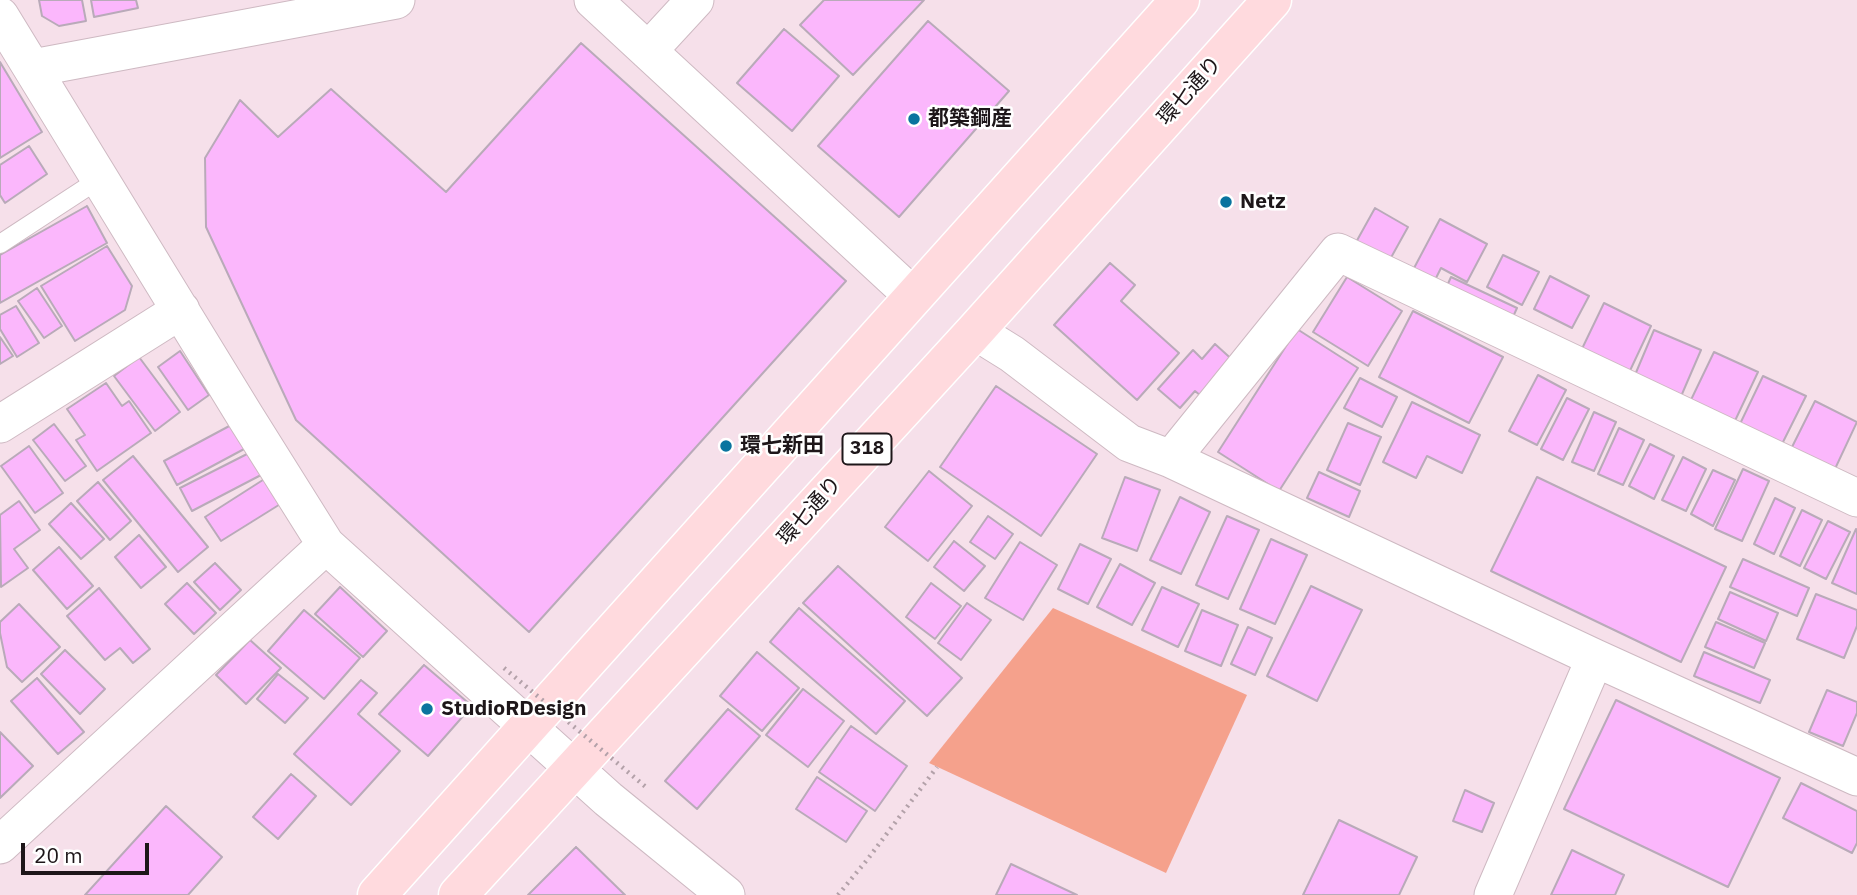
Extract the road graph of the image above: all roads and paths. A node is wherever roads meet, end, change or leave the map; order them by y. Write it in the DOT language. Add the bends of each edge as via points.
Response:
graph roads {
  1 [pos="396,0"];
  2 [pos="593,0"];
  3 [pos="695,0"];
  4 [pos="1180,0"];
  5 [pos="1272,0"];
  6 [pos="0,16"];
  7 [pos="648,51"];
  8 [pos="33,68"];
  9 [pos="101,178"];
  10 [pos="0,244"];
  11 [pos="913,296"];
  12 [pos="181,310"];
  13 [pos="975,331"];
  14 [pos="0,424"];
  15 [pos="1171,459"];
  16 [pos="1857,498"];
  17 [pos="326,545"];
  18 [pos="1595,658"];
  19 [pos="503,668"];
  20 [pos="527,727"];
  21 [pos="937,766"];
  22 [pos="574,769"];
  23 [pos="1857,777"];
  24 [pos="647,788"];
  25 [pos="0,845"];
  26 [pos="377,895"];
  27 [pos="458,895"];
  28 [pos="726,895"];
  29 [pos="838,895"];
  30 [pos="1493,895"];
  1 -- 8 [label="street"];
  2 -- 7 [label="street"];
  3 -- 7 [label="street"];
  4 -- 11 [label="main road"];
  5 -- 13 [label="main road, 環七通り / 318"];
  6 -- 8 [label="street"];
  7 -- 11 [label="street"];
  8 -- 9 [label="street"];
  9 -- 10 [label="lane"];
  9 -- 12 [label="street"];
  11 -- 20 [label="main road"];
  12 -- 14 [label="street"];
  12 -- 17 [label="street"];
  13 -- 15 [label="street" via="1129,443"];
  13 -- 22 [label="main road, 環七通り / 318"];
  15 -- 16 [label="street" via="1338,252"];
  15 -- 18 [label="street"];
  17 -- 20 [label="street"];
  17 -- 25 [label="street"];
  18 -- 23 [label="street"];
  18 -- 30 [label="street"];
  19 -- 24 [label="path, bridge"];
  20 -- 22 [label="street"];
  20 -- 26 [label="main road"];
  21 -- 29 [label="path"];
  22 -- 27 [label="main road, 環七通り / 318"];
  22 -- 28 [label="street"];
}
